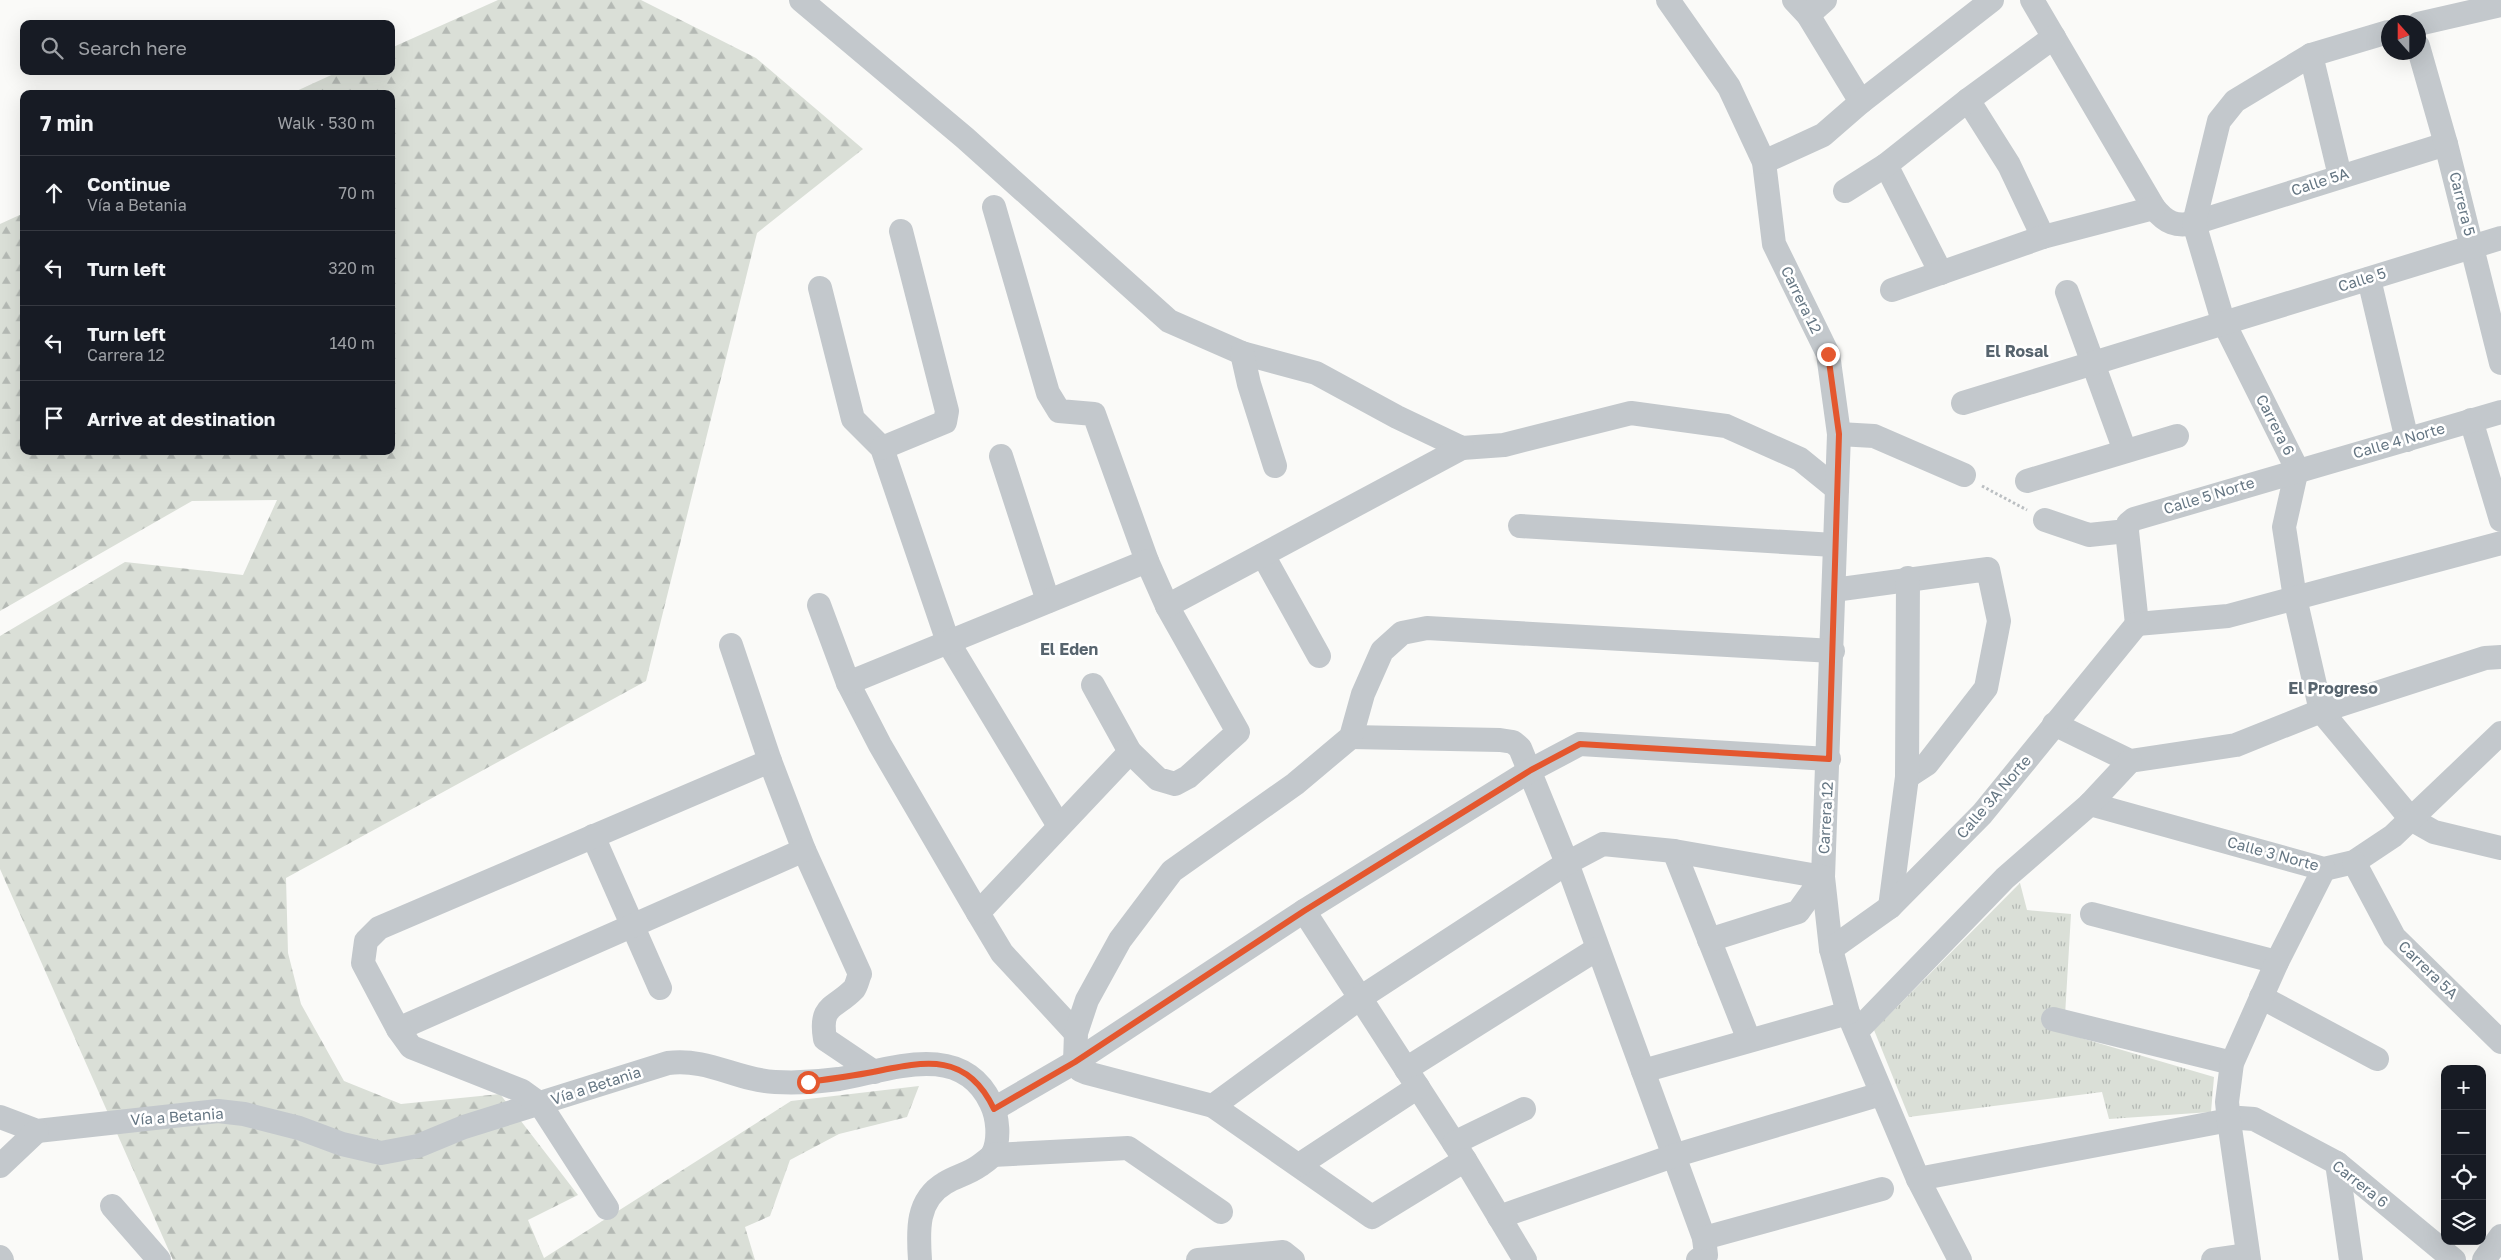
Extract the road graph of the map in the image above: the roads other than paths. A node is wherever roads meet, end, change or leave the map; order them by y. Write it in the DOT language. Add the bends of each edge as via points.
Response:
graph roads {
  1 [pos="801,0"];
  2 [pos="1668,0"];
  3 [pos="1992,0"];
  4 [pos="2032,0"];
  5 [pos="1809,5"];
  6 [pos="2501,5"];
  7 [pos="2426,22"];
  8 [pos="2381,34"];
  9 [pos="2054,37"];
  10 [pos="2312,55"];
  11 [pos="2422,60"];
  12 [pos="1968,100"];
  13 [pos="1861,102"];
  14 [pos="2446,144"];
  15 [pos="1764,162"];
  16 [pos="1886,165"];
  17 [pos="2340,176"];
  18 [pos="1845,191"];
  19 [pos="994,207"];
  20 [pos="2154,208"];
  21 [pos="2194,223"];
  22 [pos="901,231"];
  23 [pos="2043,237"];
  24 [pos="2501,238"];
  25 [pos="2472,245"];
  26 [pos="1941,273"];
  27 [pos="2369,278"];
  28 [pos="820,288"];
  29 [pos="1892,290"];
  30 [pos="2067,292"];
  31 [pos="2223,321"];
  32 [pos="1242,353"];
  33 [pos="2093,362"];
  34 [pos="2501,362"];
  35 [pos="1963,403"];
  36 [pos="2501,412"];
  37 [pos="2471,420"];
  38 [pos="1839,434"];
  39 [pos="2177,436"];
  40 [pos="2407,440"];
  41 [pos="882,448"];
  42 [pos="1462,448"];
  43 [pos="2125,451"];
  44 [pos="1001,456"];
  45 [pos="1275,466"];
  46 [pos="2297,469"];
  47 [pos="1964,476"];
  48 [pos="2026,481"];
  49 [pos="1836,489"];
  50 [pos="2045,520"];
  51 [pos="2501,520"];
  52 [pos="1520,526"];
  53 [pos="2127,531"];
  54 [pos="2501,543"];
  55 [pos="1834,545"];
  56 [pos="1263,555"];
  57 [pos="1147,561"];
  58 [pos="1908,578"];
  59 [pos="1834,590"];
  60 [pos="2295,598"];
  61 [pos="1048,601"];
  62 [pos="819,605"];
  63 [pos="1167,606"];
  64 [pos="2137,624"];
  65 [pos="948,642"];
  66 [pos="731,645"];
  67 [pos="1833,651"];
  68 [pos="1319,656"];
  69 [pos="2501,657"];
  70 [pos="848,683"];
  71 [pos="1093,685"];
  72 [pos="2321,711"];
  73 [pos="2054,724"];
  74 [pos="2501,733"];
  75 [pos="1351,737"];
  76 [pos="1130,752"];
  77 [pos="1829,759"];
  78 [pos="770,761"];
  79 [pos="2130,761"];
  80 [pos="1531,770"];
  81 [pos="1907,777"];
  82 [pos="2090,804"];
  83 [pos="2411,819"];
  84 [pos="1059,826"];
  85 [pos="593,836"];
  86 [pos="2501,848"];
  87 [pos="804,850"];
  88 [pos="1674,851"];
  89 [pos="2354,862"];
  90 [pos="1567,863"];
  91 [pos="2324,869"];
  92 [pos="1823,877"];
  93 [pos="1890,907"];
  94 [pos="1304,911"];
  95 [pos="978,913"];
  96 [pos="2092,914"];
  97 [pos="632,925"];
  98 [pos="1709,940"];
  99 [pos="1597,949"];
  100 [pos="1831,949"];
  101 [pos="2277,962"];
  102 [pos="660,988"];
  103 [pos="1360,998"];
  104 [pos="2261,998"];
  105 [pos="2053,1019"];
  106 [pos="1853,1022"];
  107 [pos="398,1029"];
  108 [pos="1076,1033"];
  109 [pos="1749,1040"];
  110 [pos="2501,1042"];
  111 [pos="2377,1059"];
  112 [pos="1075,1062"];
  113 [pos="2232,1063"];
  114 [pos="1643,1071"];
  115 [pos="874,1072"];
  116 [pos="1412,1078"];
  117 [pos="1881,1094"];
  118 [pos="540,1104"];
  119 [pos="1213,1106"];
  120 [pos="994,1109"];
  121 [pos="1524,1109"];
  122 [pos="0,1117"];
  123 [pos="2228,1121"];
  124 [pos="37,1131"];
  125 [pos="1460,1151"];
  126 [pos="992,1155"];
  127 [pos="1673,1156"];
  128 [pos="2338,1163"];
  129 [pos="1299,1165"];
  130 [pos="0,1166"];
  131 [pos="1918,1179"];
  132 [pos="1882,1189"];
  133 [pos="112,1206"];
  134 [pos="607,1208"];
  135 [pos="1221,1212"];
  136 [pos="1499,1217"];
  137 [pos="2501,1236"];
  138 [pos="1701,1249"];
  139 [pos="0,1257"];
  140 [pos="2248,1257"];
  141 [pos="1229,1258"];
  142 [pos="2,1260"];
  143 [pos="159,1260"];
  144 [pos="920,1260"];
  145 [pos="1198,1260"];
  146 [pos="1293,1260"];
  147 [pos="1525,1260"];
  148 [pos="1960,1260"];
  149 [pos="2213,1260"];
  150 [pos="2351,1260"];
  151 [pos="2454,1260"];
  152 [pos="2484,1260"];
  1 -- 32 [label="street" via="965,138 1169,321"];
  2 -- 15 [label="street, Carrera 12" via="1728,87"];
  3 -- 13 [label="street"];
  4 -- 9 [label="street"];
  5 -- 13 [label="street"];
  6 -- 7 [label="street"];
  8 -- 10 [label="street"];
  9 -- 12 [label="street"];
  9 -- 20 [label="street"];
  10 -- 17 [label="street"];
  10 -- 21 [label="street" via="2235,101 2226,110 2219,121"];
  11 -- 14 [label="street, Carrera 5"];
  12 -- 16 [label="street"];
  12 -- 23 [label="street" via="2009,165"];
  13 -- 15 [label="street" via="1823,135"];
  14 -- 17 [label="street, Calle 5A"];
  14 -- 25 [label="street, Carrera 5"];
  15 -- 38 [label="street, Carrera 12" via="1774,244 1828,354"];
  16 -- 18 [label="street"];
  16 -- 26 [label="street"];
  17 -- 21 [label="street, Calle 5A"];
  19 -- 57 [label="street" via="1048,393 1059,411 1094,414"];
  20 -- 21 [label="street, Calle 5A" via="2162,220 2173,224"];
  20 -- 23 [label="street"];
  21 -- 31 [label="street, Carrera 6"];
  22 -- 41 [label="street" via="947,411 945,422"];
  23 -- 26 [label="street"];
  24 -- 25 [label="street, Calle 5"];
  25 -- 27 [label="street, Calle 5"];
  25 -- 34 [label="street, Carrera 5"];
  26 -- 29 [label="street"];
  27 -- 31 [label="street, Calle 5"];
  27 -- 40 [label="street"];
  28 -- 41 [label="street" via="853,419"];
  30 -- 33 [label="street"];
  31 -- 33 [label="street, Calle 5"];
  31 -- 46 [label="street, Carrera 6"];
  32 -- 42 [label="street" via="1316,373"];
  32 -- 45 [label="street"];
  33 -- 35 [label="street, Calle 5"];
  33 -- 43 [label="street"];
  36 -- 37 [label="street, Calle 4 Norte"];
  37 -- 40 [label="street, Calle 4 Norte"];
  37 -- 51 [label="street"];
  38 -- 47 [label="street" via="1874,436"];
  38 -- 49 [label="street, Carrera 12"];
  39 -- 43 [label="street"];
  40 -- 46 [label="street, Calle 4 Norte"];
  41 -- 65 [label="street"];
  42 -- 49 [label="street" via="1504,445 1631,413 1726,426 1800,459"];
  42 -- 56 [label="street"];
  43 -- 48 [label="street"];
  44 -- 61 [label="street"];
  46 -- 53 [label="street, Calle 5 Norte" via="2134,518"];
  46 -- 60 [label="street, Carrera 6" via="2284,527"];
  49 -- 55 [label="street, Carrera 12"];
  50 -- 53 [label="street" via="2089,535"];
  52 -- 55 [label="street"];
  53 -- 64 [label="street"];
  54 -- 60 [label="street"];
  55 -- 59 [label="street, Carrera 12"];
  56 -- 63 [label="street"];
  56 -- 68 [label="street"];
  57 -- 61 [label="street"];
  57 -- 63 [label="street"];
  58 -- 59 [label="street"];
  58 -- 81 [label="street"];
  58 -- 81 [label="street" via="1988,569 1999,621 1986,688 1926,764"];
  59 -- 67 [label="street, Carrera 12"];
  60 -- 64 [label="street" via="2228,616"];
  60 -- 72 [label="street, Carrera 6"];
  61 -- 65 [label="street"];
  62 -- 70 [label="street"];
  63 -- 76 [label="street" via="1238,732 1188,777 1175,784 1158,779"];
  64 -- 73 [label="street, Calle 3A Norte"];
  65 -- 70 [label="street"];
  65 -- 84 [label="street"];
  66 -- 78 [label="street"];
  67 -- 75 [label="street" via="1427,628 1402,633 1382,651 1363,694"];
  67 -- 77 [label="street, Carrera 12"];
  69 -- 72 [label="street" via="2485,658"];
  70 -- 95 [label="street" via="880,745"];
  71 -- 76 [label="street"];
  72 -- 79 [label="street" via="2236,745"];
  72 -- 83 [label="street, Carrera 6"];
  73 -- 79 [label="street"];
  73 -- 93 [label="street, Calle 3A Norte" via="1982,814"];
  74 -- 83 [label="street, Calle 3 Norte"];
  75 -- 80 [label="street" via="1513,742 1520,748"];
  75 -- 108 [label="street" via="1296,784 1172,871 1120,940 1087,1000"];
  76 -- 84 [label="street"];
  77 -- 80 [label="street" via="1580,744"];
  77 -- 92 [label="street, Carrera 12"];
  78 -- 85 [label="street"];
  78 -- 87 [label="street"];
  79 -- 82 [label="street"];
  80 -- 90 [label="street"];
  80 -- 94 [label="street"];
  81 -- 93 [label="street"];
  82 -- 91 [label="street, Calle 3 Norte"];
  82 -- 106 [label="street" via="2005,878"];
  83 -- 86 [label="street" via="2434,832"];
  83 -- 89 [label="street, Calle 3 Norte" via="2393,836"];
  84 -- 95 [label="street"];
  85 -- 97 [label="street"];
  85 -- 107 [label="street" via="379,928 366,940 363,963"];
  87 -- 97 [label="street"];
  87 -- 115 [label="street" via="860,974 855,988 837,1000 826,1013 823,1025 825,1039"];
  88 -- 90 [label="street" via="1603,844"];
  88 -- 92 [label="street"];
  88 -- 98 [label="street"];
  89 -- 91 [label="street, Calle 3 Norte"];
  89 -- 110 [label="street, Carrera 5A" via="2394,937"];
  90 -- 99 [label="street"];
  90 -- 103 [label="street"];
  91 -- 101 [label="street"];
  92 -- 98 [label="street" via="1798,912"];
  92 -- 100 [label="street, Carrera 12"];
  93 -- 100 [label="street, Calle 3A Norte"];
  94 -- 103 [label="street"];
  94 -- 112 [label="street"];
  95 -- 108 [label="street" via="1002,953"];
  96 -- 101 [label="street"];
  97 -- 102 [label="street"];
  97 -- 107 [label="street"];
  98 -- 109 [label="street"];
  99 -- 114 [label="street"];
  99 -- 116 [label="street"];
  100 -- 106 [label="street, Carrera 12"];
  101 -- 104 [label="street"];
  103 -- 116 [label="street"];
  103 -- 119 [label="street"];
  104 -- 111 [label="street"];
  104 -- 113 [label="street"];
  105 -- 113 [label="street"];
  106 -- 109 [label="street"];
  106 -- 117 [label="street, Carrera 12"];
  107 -- 118 [label="street" via="411,1047 522,1091"];
  108 -- 112 [label="street"];
  109 -- 114 [label="street"];
  112 -- 119 [label="street" via="1080,1070 1087,1073"];
  112 -- 120 [label="street"];
  113 -- 123 [label="street"];
  114 -- 127 [label="street"];
  115 -- 118 [label="street, Vía a Betania" via="828,1080 774,1082 686,1061 645,1069"];
  115 -- 120 [label="street, Vía a Betania" via="908,1064 938,1064 966,1073 979,1084"];
  116 -- 125 [label="street"];
  116 -- 129 [label="street"];
  117 -- 127 [label="street"];
  117 -- 131 [label="street, Carrera 12"];
  118 -- 124 [label="street, Vía a Betania" via="464,1127 418,1146 381,1153 342,1144 299,1128 218,1111"];
  118 -- 134 [label="street"];
  119 -- 129 [label="street"];
  120 -- 126 [label="street, Vía a Betania" via="998,1134"];
  121 -- 125 [label="street"];
  122 -- 124 [label="street, Vía a Betania"];
  123 -- 128 [label="street, Carrera 6" via="2254,1119"];
  123 -- 131 [label="street, Carrera 6"];
  123 -- 140 [label="street"];
  124 -- 130 [label="street"];
  125 -- 129 [label="street" via="1372,1217"];
  125 -- 136 [label="street"];
  126 -- 135 [label="street" via="1128,1148"];
  126 -- 144 [label="street" via="971,1172 933,1192 921,1211 918,1228"];
  127 -- 136 [label="street"];
  127 -- 138 [label="street"];
  128 -- 150 [label="street"];
  128 -- 151 [label="street, Carrera 6"];
  131 -- 148 [label="street, Carrera 12"];
  132 -- 138 [label="street"];
  133 -- 143 [label="street"];
  136 -- 147 [label="street"];
  137 -- 152 [label="street"];
  139 -- 142 [label="street"];
  140 -- 149 [label="street"];
  141 -- 145 [label="street"];
  141 -- 146 [label="street" via="1283,1252"];
}
